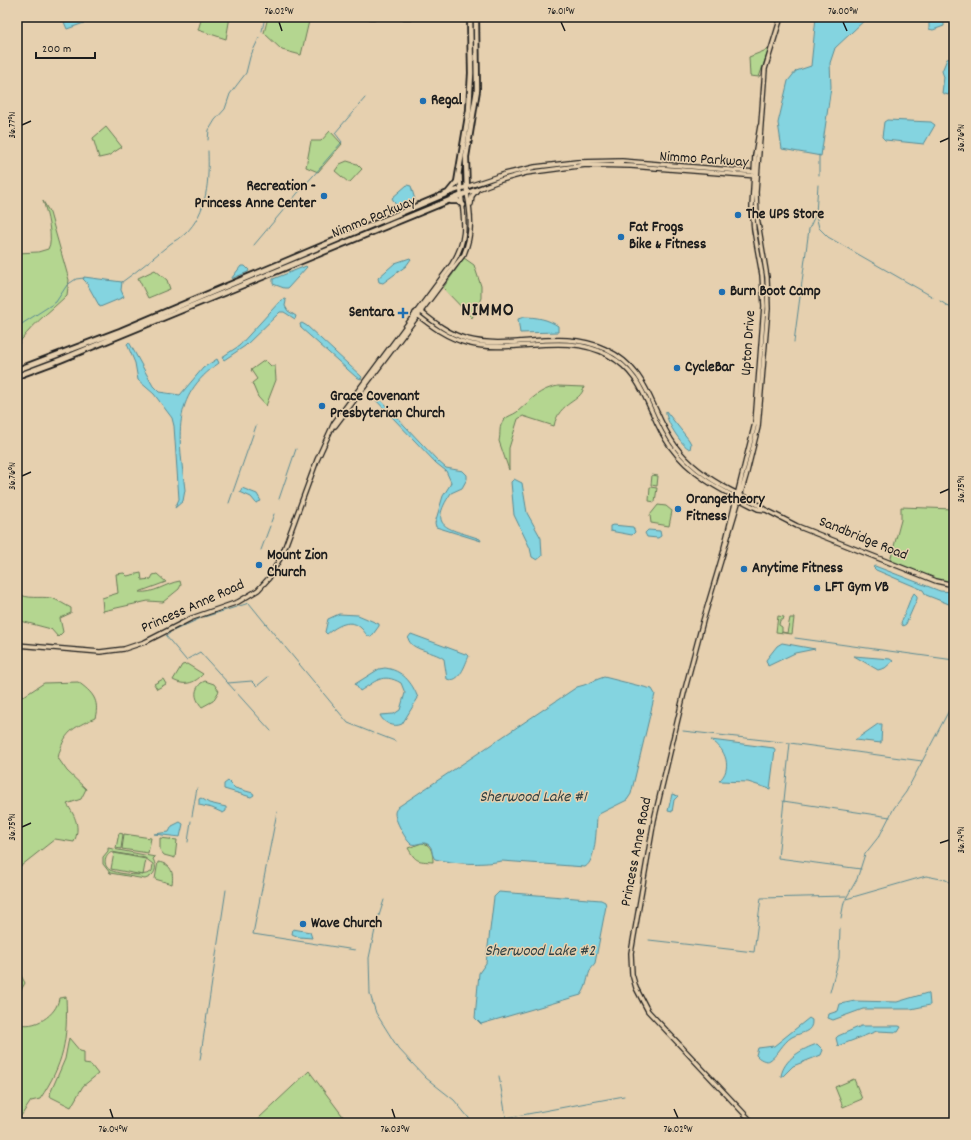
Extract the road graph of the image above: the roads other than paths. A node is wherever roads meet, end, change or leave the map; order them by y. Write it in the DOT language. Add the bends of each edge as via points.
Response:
graph roads {
  1 [pos="371,17"];
  2 [pos="425,17"];
  3 [pos="470,17"];
  4 [pos="476,17"];
  5 [pos="781,17"];
  6 [pos="470,99"];
  7 [pos="473,119"];
  8 [pos="460,163"];
  9 [pos="755,174"];
  10 [pos="466,186"];
  11 [pos="460,188"];
  12 [pos="478,189"];
  13 [pos="448,193"];
  14 [pos="467,193"];
  15 [pos="462,195"];
  16 [pos="463,205"];
  17 [pos="427,210"];
  18 [pos="471,224"];
  19 [pos="417,311"];
  20 [pos="420,314"];
  21 [pos="17,370"];
  22 [pos="17,376"];
  23 [pos="328,437"];
  24 [pos="738,496"];
  25 [pos="954,585"];
  26 [pos="17,645"];
  27 [pos="753,1123"];
  1 -- 2 [label="main road"];
  3 -- 6 [label="highway"];
  4 -- 7 [label="highway" via="477,73"];
  5 -- 9 [label="main road, Upton Drive" via="765,69"];
  6 -- 7 [label="highway" via="470,117"];
  6 -- 8 [label="highway"];
  7 -- 10 [label="highway" via="466,157"];
  8 -- 11 [label="main road, Princess Anne Road"];
  8 -- 13 [label="highway" via="456,184"];
  9 -- 10 [label="main road, Nimmo Parkway" via="622,161 583,161 526,168"];
  9 -- 12 [label="main road, Nimmo Parkway" via="586,165 526,173"];
  9 -- 24 [label="main road, Upton Drive" via="753,220 764,306 755,423"];
  10 -- 11 [label="main road, Nimmo Parkway"];
  10 -- 14 [label="highway"];
  11 -- 13 [label="main road, Nimmo Parkway"];
  11 -- 15 [label="main road, Princess Anne Road"];
  12 -- 14 [label="main road, Nimmo Parkway"];
  12 -- 18 [label="main road" via="470,200"];
  13 -- 21 [label="highway, Nimmo Parkway" via="120,331"];
  14 -- 15 [label="highway, Nimmo Parkway"];
  14 -- 18 [label="main road"];
  15 -- 16 [label="main road, Princess Anne Road"];
  15 -- 17 [label="highway, Nimmo Parkway"];
  16 -- 17 [label="highway" via="455,200"];
  16 -- 19 [label="main road, Princess Anne Road" via="465,227 459,251"];
  17 -- 22 [label="highway, Nimmo Parkway" via="48,366"];
  18 -- 20 [label="main road, Princess Anne Road" via="464,254"];
  19 -- 20 [label="main road"];
  19 -- 23 [label="main road, Princess Anne Road" via="336,420"];
  20 -- 23 [label="main road, Princess Anne Road"];
  20 -- 24 [label="main road" via="445,335 472,344 570,344 588,347 608,355 628,370 640,385 662,433 678,457 700,477"];
  23 -- 26 [label="main road, Princess Anne Road" via="280,559 270,578 254,593 124,649 100,652"];
  24 -- 25 [label="main road, Sandbridge Road" via="797,526"];
  24 -- 27 [label="main road, Princess Anne Road" via="684,693 654,820 631,962 636,988 652,1016"];
}
